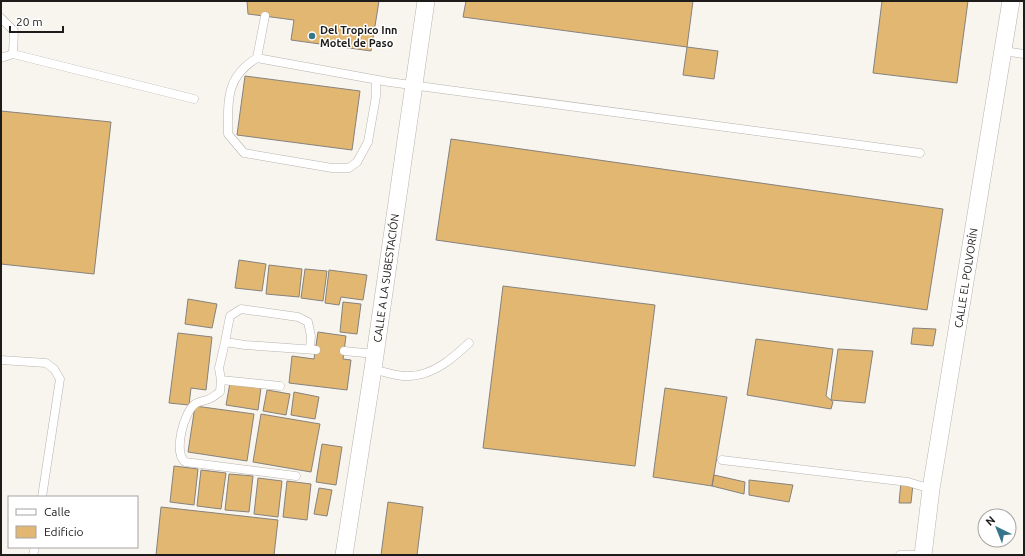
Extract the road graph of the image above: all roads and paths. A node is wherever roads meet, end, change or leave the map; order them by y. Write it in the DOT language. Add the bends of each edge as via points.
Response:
graph roads {
  1 [pos="426,1"];
  2 [pos="1012,1"];
  3 [pos="265,16"];
  4 [pos="1,18"];
  5 [pos="1003,51"];
  6 [pos="13,54"];
  7 [pos="1024,54"];
  8 [pos="1,58"];
  9 [pos="257,58"];
  10 [pos="376,80"];
  11 [pos="414,85"];
  12 [pos="194,99"];
  13 [pos="920,153"];
  14 [pos="225,342"];
  15 [pos="469,343"];
  16 [pos="344,351"];
  17 [pos="1,360"];
  18 [pos="374,362"];
  19 [pos="221,380"];
  20 [pos="280,386"];
  21 [pos="722,460"];
  22 [pos="296,476"];
  23 [pos="931,489"];
  24 [pos="42,496"];
  25 [pos="344,555"];
  26 [pos="900,555"];
  27 [pos="924,555"];
  1 -- 11 [label="street, CALLE A LA SUBESTACIÓN"];
  2 -- 5 [label="street, CALLE EL POLVORÍN"];
  3 -- 9 [label="lane"];
  4 -- 6 [label="lane" via="14,31"];
  5 -- 7 [label="lane"];
  5 -- 23 [label="street, CALLE EL POLVORÍN"];
  6 -- 8 [label="lane"];
  6 -- 12 [label="lane"];
  9 -- 10 [label="lane"];
  9 -- 10 [label="lane" via="235,77 228,101 228,134 244,153 332,168 349,168 357,162 368,142 376,96"];
  10 -- 11 [label="lane"];
  11 -- 13 [label="lane"];
  11 -- 18 [label="street, CALLE A LA SUBESTACIÓN"];
  14 -- 14 [label="lane" via="230,316 241,309 298,317 308,322 313,350"];
  14 -- 19 [label="lane" via="219,368"];
  15 -- 18 [label="lane" via="435,370 411,376 393,374"];
  16 -- 18 [label="lane"];
  17 -- 24 [label="lane" via="46,363 54,369 60,379"];
  18 -- 25 [label="street, CALLE A LA SUBESTACIÓN"];
  19 -- 20 [label="lane"];
  19 -- 22 [label="lane" via="220,392 210,399 195,403 190,410 181,437 182,459 185,462 202,465"];
  21 -- 23 [label="lane" via="908,482"];
  23 -- 27 [label="street, CALLE EL POLVORÍN"];
  26 -- 27 [label="lane"];
}
